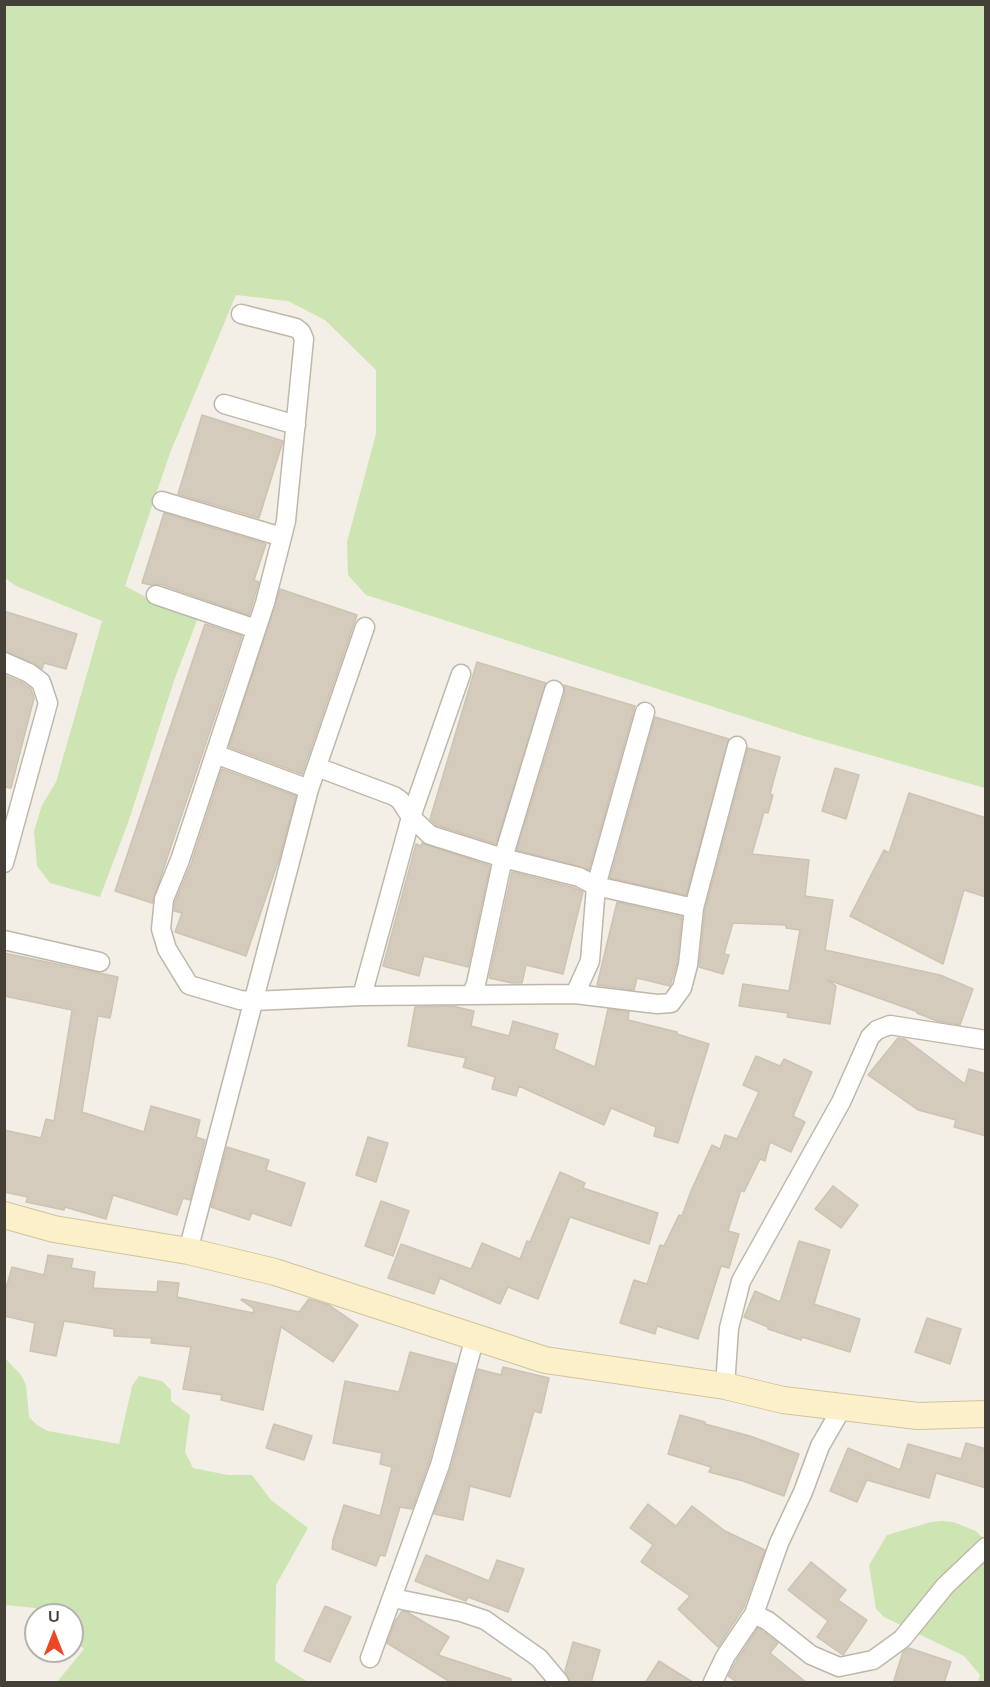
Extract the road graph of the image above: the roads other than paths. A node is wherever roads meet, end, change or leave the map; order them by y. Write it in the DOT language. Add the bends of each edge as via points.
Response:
graph roads {
  1 [pos="241,314"];
  2 [pos="224,404"];
  3 [pos="296,425"];
  4 [pos="162,501"];
  5 [pos="282,537"];
  6 [pos="156,595"];
  7 [pos="365,627"];
  8 [pos="256,629"];
  9 [pos="4,662"];
  10 [pos="461,674"];
  11 [pos="554,690"];
  12 [pos="645,712"];
  13 [pos="738,746"];
  14 [pos="215,754"];
  15 [pos="317,767"];
  16 [pos="309,789"];
  17 [pos="411,817"];
  18 [pos="503,858"];
  19 [pos="4,863"];
  20 [pos="596,886"];
  21 [pos="694,908"];
  22 [pos="4,940"];
  23 [pos="100,962"];
  24 [pos="575,994"];
  25 [pos="471,995"];
  26 [pos="362,996"];
  27 [pos="253,1001"];
  28 [pos="986,1040"];
  29 [pos="4,1215"];
  30 [pos="189,1251"];
  31 [pos="476,1337"];
  32 [pos="725,1386"];
  33 [pos="842,1407"];
  34 [pos="986,1414"];
  35 [pos="986,1547"];
  36 [pos="393,1598"];
  37 [pos="753,1614"];
  38 [pos="370,1659"];
  39 [pos="559,1683"];
  40 [pos="713,1683"];
  1 -- 3 [label="street" via="296,328 303,335"];
  2 -- 3 [label="street"];
  3 -- 5 [label="street"];
  4 -- 5 [label="street"];
  5 -- 8 [label="street"];
  6 -- 8 [label="street"];
  7 -- 15 [label="street"];
  8 -- 14 [label="street"];
  9 -- 19 [label="street" via="41,682 48,704"];
  10 -- 17 [label="street"];
  11 -- 18 [label="street"];
  12 -- 20 [label="street"];
  13 -- 21 [label="street"];
  14 -- 16 [label="street"];
  14 -- 27 [label="street" via="164,899 161,929 167,949 189,985"];
  15 -- 16 [label="street"];
  15 -- 17 [label="street" via="394,796"];
  16 -- 27 [label="street"];
  17 -- 18 [label="street" via="430,835"];
  17 -- 26 [label="street"];
  18 -- 20 [label="street" via="579,877"];
  18 -- 25 [label="street"];
  20 -- 21 [label="street"];
  20 -- 24 [label="street" via="590,962"];
  21 -- 24 [label="street" via="682,988 671,1002 657,1004"];
  22 -- 23 [label="street"];
  24 -- 25 [label="street"];
  25 -- 26 [label="street"];
  26 -- 27 [label="street"];
  27 -- 30 [label="street"];
  28 -- 32 [label="street" via="890,1025 870,1036 841,1102 741,1281 729,1328"];
  29 -- 30 [label="street" via="54,1229"];
  30 -- 31 [label="street" via="275,1272"];
  31 -- 32 [label="street" via="545,1360"];
  31 -- 36 [label="street" via="440,1465"];
  32 -- 33 [label="street" via="783,1400"];
  33 -- 34 [label="street" via="918,1416"];
  33 -- 37 [label="street" via="820,1446"];
  35 -- 37 [label="street" via="945,1586 902,1639 873,1660 839,1667 810,1655 768,1621"];
  36 -- 38 [label="street"];
  36 -- 39 [label="street" via="485,1620 539,1659"];
  37 -- 40 [label="street"];
}
